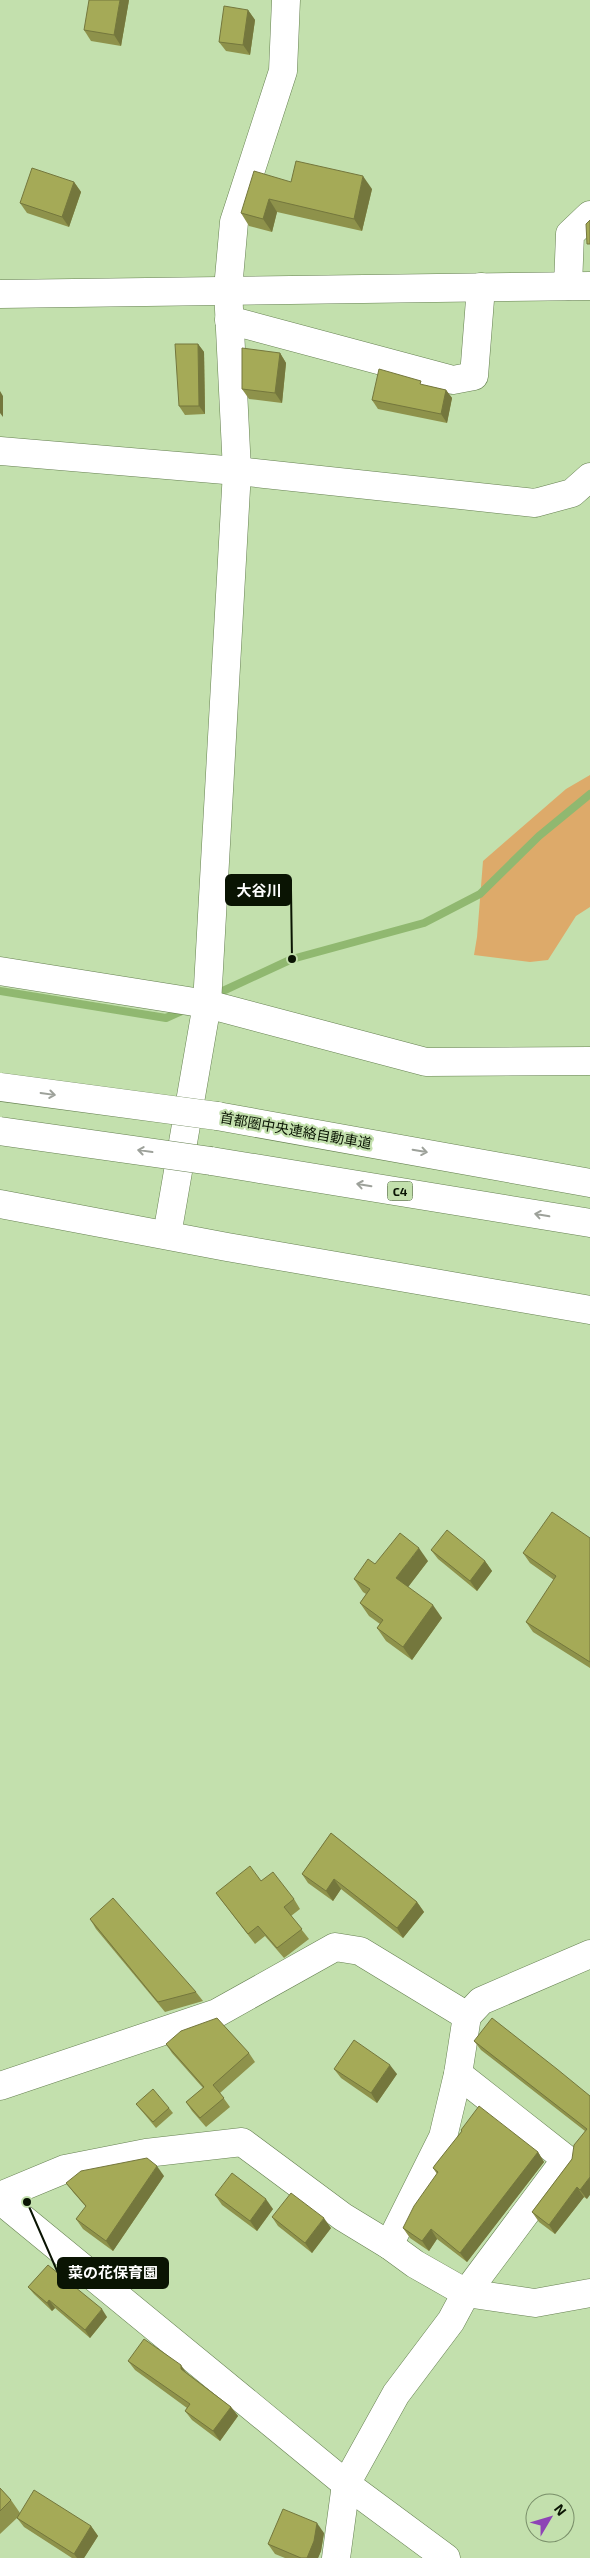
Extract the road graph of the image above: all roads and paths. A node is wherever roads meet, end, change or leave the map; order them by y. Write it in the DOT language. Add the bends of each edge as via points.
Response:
graph roads {
  1 [pos="286,0"];
  2 [pos="590,215"];
  3 [pos="579,286"];
  4 [pos="481,288"];
  5 [pos="228,289"];
  6 [pos="0,294"];
  7 [pos="229,320"];
  8 [pos="0,451"];
  9 [pos="237,471"];
  10 [pos="590,477"];
  11 [pos="0,971"];
  12 [pos="206,1004"];
  13 [pos="590,1061"];
  14 [pos="0,1087"];
  15 [pos="0,1132"];
  16 [pos="590,1183"];
  17 [pos="0,1204"];
  18 [pos="590,1223"];
  19 [pos="167,1235"];
  20 [pos="590,1310"];
  21 [pos="590,1954"];
  22 [pos="467,2016"];
  23 [pos="458,2074"];
  24 [pos="0,2086"];
  25 [pos="0,2198"];
  26 [pos="389,2244"];
  27 [pos="466,2293"];
  28 [pos="590,2293"];
  29 [pos="346,2484"];
  30 [pos="336,2558"];
  31 [pos="446,2558"];
  1 -- 5 [label="main road" via="283,71 234,222"];
  2 -- 3 [label="main road" via="570,234"];
  3 -- 4 [label="main road"];
  4 -- 5 [label="main road"];
  4 -- 7 [label="main road" via="474,376 453,380"];
  5 -- 6 [label="main road"];
  5 -- 7 [label="main road"];
  7 -- 9 [label="main road"];
  8 -- 9 [label="main road"];
  9 -- 10 [label="main road" via="536,503 572,493"];
  9 -- 12 [label="main road"];
  11 -- 12 [label="main road"];
  12 -- 13 [label="main road" via="426,1062"];
  12 -- 19 [label="main road"];
  14 -- 16 [label="main road, 首都圏中央連絡自動車道, one-way, bridge" via="217,1116"];
  18 -- 15 [label="main road, C4, one-way, bridge" via="211,1161"];
  17 -- 19 [label="main road"];
  19 -- 20 [label="main road"];
  21 -- 22 [label="main road" via="481,2001"];
  22 -- 23 [label="main road"];
  22 -- 24 [label="main road" via="360,1951 335,1947 217,2013"];
  23 -- 26 [label="main road" via="443,2137"];
  23 -- 27 [label="main road" via="566,2159"];
  25 -- 26 [label="main road" via="65,2169 146,2153 242,2142 343,2216"];
  25 -- 29 [label="main road"];
  26 -- 27 [label="main road" via="415,2264"];
  27 -- 28 [label="main road" via="535,2303"];
  27 -- 29 [label="main road" via="451,2321 396,2394"];
  29 -- 30 [label="main road"];
  29 -- 31 [label="main road"];
}
